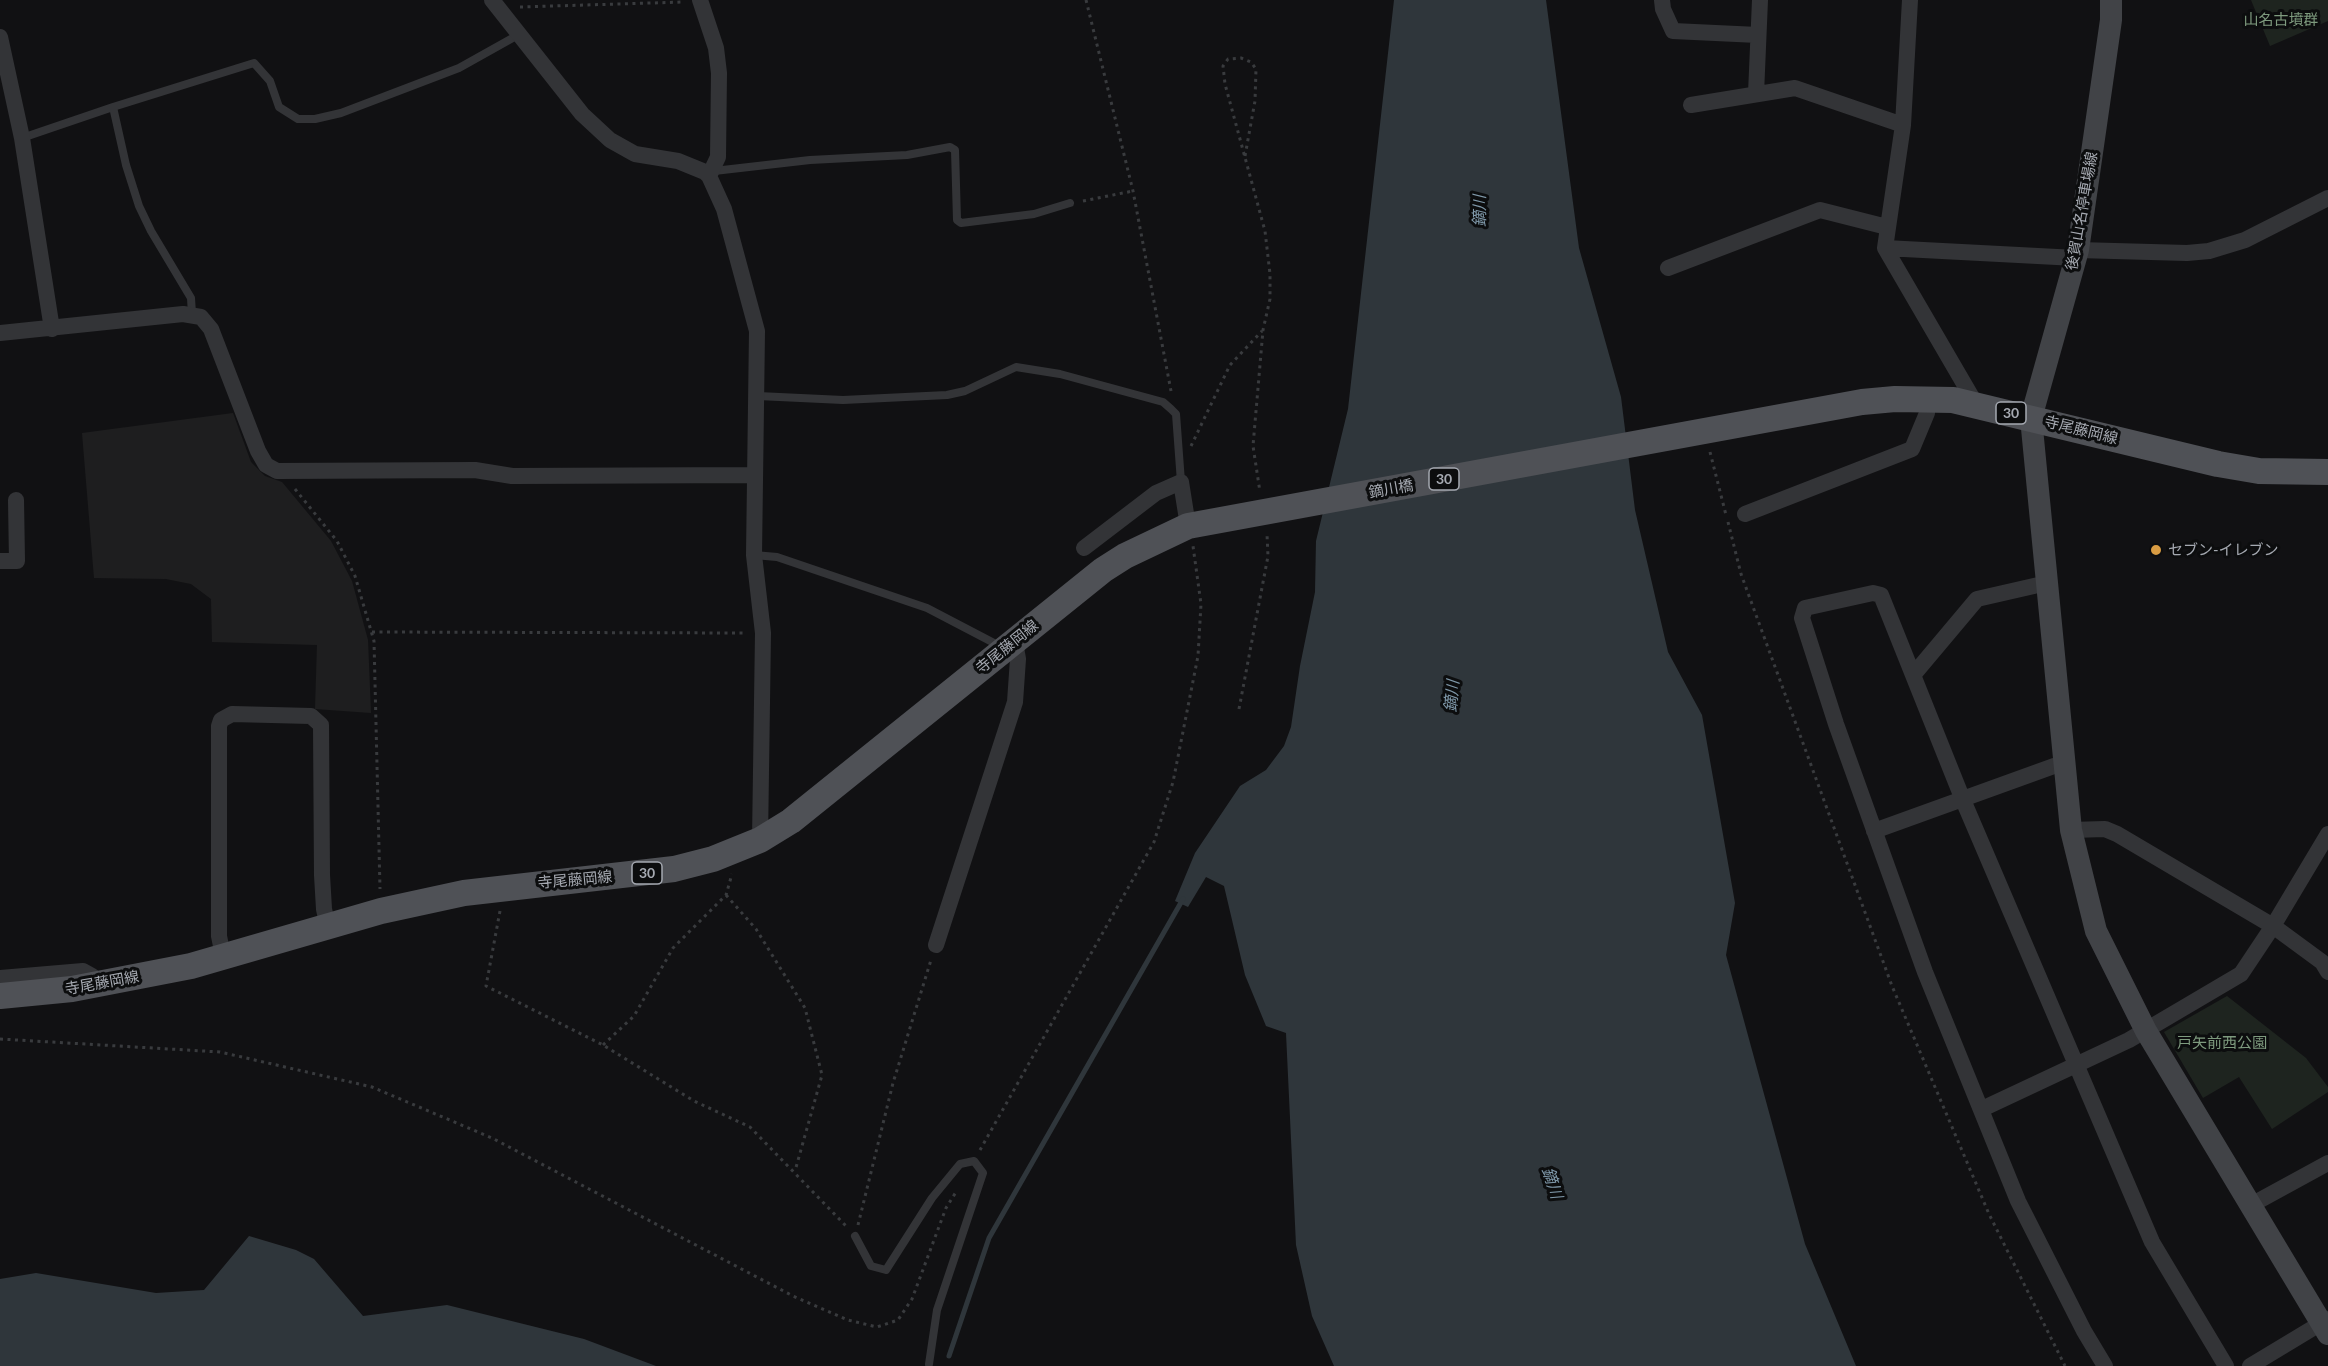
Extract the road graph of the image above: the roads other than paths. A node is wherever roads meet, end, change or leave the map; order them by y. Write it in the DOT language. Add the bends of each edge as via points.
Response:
graph roads {
  1 [pos="1662,0"];
  2 [pos="1760,0"];
  3 [pos="1910,0"];
  4 [pos="2111,0"];
  5 [pos="694,1"];
  6 [pos="494,3"];
  7 [pos="518,34"];
  8 [pos="1758,35"];
  9 [pos="0,38"];
  10 [pos="1756,94"];
  11 [pos="1690,105"];
  12 [pos="113,107"];
  13 [pos="1903,125"];
  14 [pos="22,138"];
  15 [pos="711,173"];
  16 [pos="2328,198"];
  17 [pos="1070,203"];
  18 [pos="1887,227"];
  19 [pos="1885,248"];
  20 [pos="2077,254"];
  21 [pos="1668,268"];
  22 [pos="192,314"];
  23 [pos="52,329"];
  24 [pos="0,333"];
  25 [pos="758,396"];
  26 [pos="1927,399"];
  27 [pos="1977,406"];
  28 [pos="2031,418"];
  29 [pos="1698,432"];
  30 [pos="2328,472"];
  31 [pos="754,475"];
  32 [pos="1181,482"];
  33 [pos="16,500"];
  34 [pos="1744,514"];
  35 [pos="1193,525"];
  36 [pos="1084,548"];
  37 [pos="754,555"];
  38 [pos="0,561"];
  39 [pos="2047,583"];
  40 [pos="1008,647"];
  41 [pos="1914,674"];
  42 [pos="2066,762"];
  43 [pos="1963,800"];
  44 [pos="2071,830"];
  45 [pos="1874,831"];
  46 [pos="2328,834"];
  47 [pos="760,840"];
  48 [pos="2273,927"];
  49 [pos="328,928"];
  50 [pos="936,945"];
  51 [pos="223,956"];
  52 [pos="2326,967"];
  53 [pos="0,978"];
  54 [pos="96,984"];
  55 [pos="0,996"];
  56 [pos="2146,1031"];
  57 [pos="2078,1065"];
  58 [pos="1982,1109"];
  59 [pos="2328,1163"];
  60 [pos="2251,1205"];
  61 [pos="855,1236"];
  62 [pos="2326,1325"];
  63 [pos="929,1364"];
  64 [pos="2105,1366"];
  65 [pos="2226,1366"];
  66 [pos="2250,1366"];
  1 -- 8 [label="street" via="1673,31"];
  2 -- 8 [label="street"];
  3 -- 13 [label="street"];
  4 -- 20 [label="street, 後賀山名停車場線"];
  5 -- 15 [label="street" via="716,48 719,73 718,157"];
  6 -- 7 [label="street"];
  7 -- 12 [label="lane" via="459,68 341,113 315,119 298,119 279,107 270,81 254,63"];
  7 -- 15 [label="street" via="582,114 610,140 635,154 678,161"];
  8 -- 10 [label="street"];
  9 -- 14 [label="street"];
  10 -- 11 [label="street"];
  10 -- 13 [label="street" via="1795,88"];
  12 -- 14 [label="lane"];
  12 -- 22 [label="lane" via="139,206 191,298"];
  13 -- 18 [label="street"];
  14 -- 23 [label="street"];
  15 -- 17 [label="lane" via="810,160 907,155 951,147 955,150 957,220 961,223 1034,214"];
  15 -- 25 [label="street" via="757,331"];
  16 -- 20 [label="street" via="2245,240 2209,251"];
  18 -- 19 [label="street"];
  18 -- 21 [label="street" via="1820,210"];
  19 -- 20 [label="street"];
  19 -- 27 [label="street"];
  20 -- 28 [label="street, 後賀山名停車場線"];
  22 -- 23 [label="street"];
  22 -- 31 [label="street" via="201,317 211,329 262,459 271,468 285,472 475,470 512,476"];
  23 -- 24 [label="street"];
  25 -- 31 [label="street"];
  25 -- 32 [label="lane" via="843,400 947,395 965,391 1016,367 1060,374 1163,402 1171,409 1176,414"];
  26 -- 27 [label="main road, 寺尾藤岡線 / 30"];
  26 -- 29 [label="main road, 寺尾藤岡線 / 30" via="1862,402"];
  26 -- 34 [label="street" via="1927,413 1912,449"];
  27 -- 28 [label="main road, 寺尾藤岡線 / 30"];
  28 -- 30 [label="main road, 寺尾藤岡線 / 30" via="2218,464 2259,471"];
  28 -- 39 [label="street"];
  29 -- 35 [label="main road, 鏑川橋 / 30"];
  31 -- 37 [label="street"];
  32 -- 35 [label="street"];
  32 -- 36 [label="street" via="1156,493"];
  33 -- 38 [label="street" via="17,561"];
  35 -- 40 [label="main road, 寺尾藤岡線 / 30" via="1103,570"];
  37 -- 40 [label="lane" via="777,557 927,608"];
  37 -- 47 [label="street" via="763,633"];
  39 -- 41 [label="street" via="1977,599"];
  39 -- 42 [label="street"];
  40 -- 47 [label="main road, 寺尾藤岡線 / 30" via="791,821"];
  40 -- 50 [label="street" via="1018,659 1015,702"];
  41 -- 43 [label="street"];
  41 -- 45 [label="street" via="1881,595 1874,593 1805,608 1802,618"];
  42 -- 43 [label="street"];
  42 -- 44 [label="street"];
  43 -- 45 [label="street"];
  43 -- 57 [label="street"];
  44 -- 48 [label="street" via="2105,829 2117,834"];
  44 -- 56 [label="street" via="2096,931"];
  45 -- 58 [label="street" via="1925,972"];
  46 -- 48 [label="street"];
  47 -- 49 [label="main road, 寺尾藤岡線 / 30" via="674,869 505,886 381,911"];
  48 -- 52 [label="street"];
  48 -- 56 [label="street" via="2241,974"];
  49 -- 51 [label="main road, 寺尾藤岡線 / 30"];
  49 -- 51 [label="street" via="322,875 321,725 311,716 231,714 219,726 219,936"];
  51 -- 54 [label="main road, 寺尾藤岡線 / 30" via="165,972"];
  53 -- 54 [label="street" via="83,970"];
  54 -- 55 [label="main road, 寺尾藤岡線 / 30"];
  56 -- 57 [label="street"];
  56 -- 60 [label="street"];
  57 -- 58 [label="street"];
  57 -- 65 [label="street" via="2152,1242"];
  58 -- 64 [label="street" via="2018,1201"];
  59 -- 60 [label="street"];
  60 -- 62 [label="street"];
  61 -- 63 [label="lane" via="871,1266 886,1270 932,1198 960,1164 974,1161 983,1173 937,1310"];
  62 -- 66 [label="street"];
}
